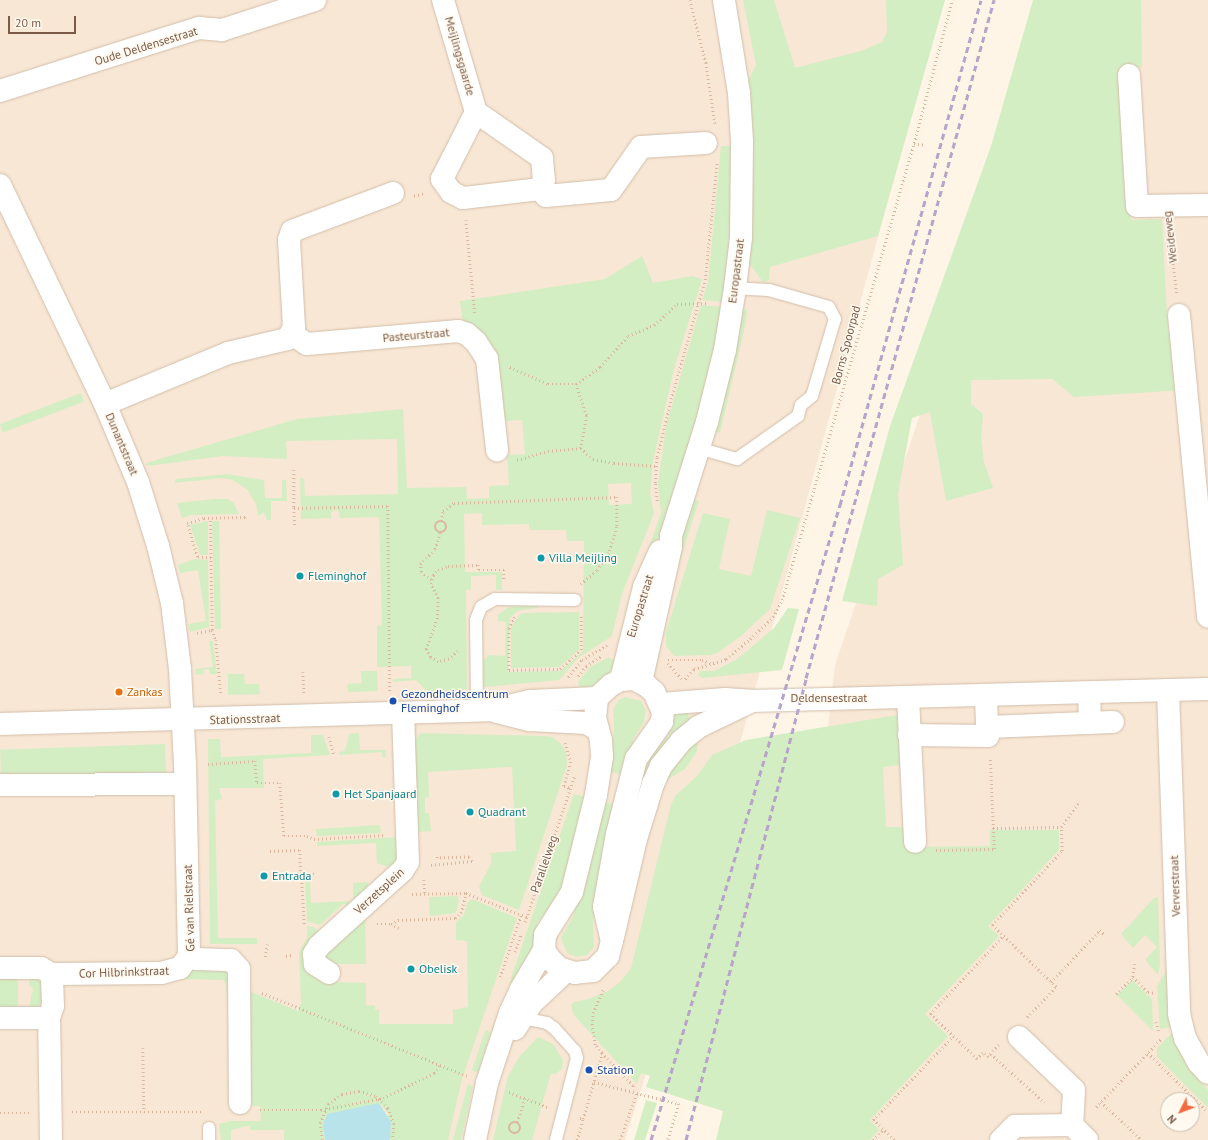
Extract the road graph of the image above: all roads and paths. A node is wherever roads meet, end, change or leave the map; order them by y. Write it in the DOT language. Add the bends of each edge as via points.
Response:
graph roads {
  1 [pos="315,0"];
  2 [pos="443,0"];
  3 [pos="690,0"];
  4 [pos="724,0"];
  5 [pos="952,0"];
  6 [pos="1128,75"];
  7 [pos="0,91"];
  8 [pos="476,112"];
  9 [pos="713,143"];
  10 [pos="914,143"];
  11 [pos="925,145"];
  12 [pos="0,185"];
  13 [pos="446,185"];
  14 [pos="540,189"];
  15 [pos="393,194"];
  16 [pos="463,198"];
  17 [pos="1167,205"];
  18 [pos="1208,205"];
  19 [pos="735,288"];
  20 [pos="699,302"];
  21 [pos="1179,315"];
  22 [pos="291,334"];
  23 [pos="467,334"];
  24 [pos="487,359"];
  25 [pos="576,384"];
  26 [pos="105,404"];
  27 [pos="1199,427"];
  28 [pos="581,448"];
  29 [pos="698,448"];
  30 [pos="497,450"];
  31 [pos="656,466"];
  32 [pos="294,470"];
  33 [pos="658,506"];
  34 [pos="294,508"];
  35 [pos="210,518"];
  36 [pos="245,520"];
  37 [pos="442,521"];
  38 [pos="295,526"];
  39 [pos="440,533"];
  40 [pos="210,558"];
  41 [pos="431,580"];
  42 [pos="505,600"];
  43 [pos="578,600"];
  44 [pos="518,614"];
  45 [pos="1208,617"];
  46 [pos="212,630"];
  47 [pos="177,636"];
  48 [pos="612,642"];
  49 [pos="475,648"];
  50 [pos="664,659"];
  51 [pos="711,663"];
  52 [pos="303,672"];
  53 [pos="631,681"];
  54 [pos="684,681"];
  55 [pos="565,682"];
  56 [pos="1208,689"];
  57 [pos="1168,690"];
  58 [pos="382,693"];
  59 [pos="1089,693"];
  60 [pos="304,696"];
  61 [pos="312,696"];
  62 [pos="986,696"];
  63 [pos="296,697"];
  64 [pos="908,697"];
  65 [pos="597,698"];
  66 [pos="221,699"];
  67 [pos="751,701"];
  68 [pos="661,704"];
  69 [pos="483,710"];
  70 [pos="403,714"];
  71 [pos="183,721"];
  72 [pos="1113,722"];
  73 [pos="1090,723"];
  74 [pos="0,724"];
  75 [pos="597,729"];
  76 [pos="988,731"];
  77 [pos="328,732"];
  78 [pos="909,736"];
  79 [pos="334,754"];
  80 [pos="577,769"];
  81 [pos="185,774"];
  82 [pos="0,785"];
  83 [pos="1078,804"];
  84 [pos="1061,827"];
  85 [pos="993,828"];
  86 [pos="408,834"];
  87 [pos="915,842"];
  88 [pos="270,851"];
  89 [pos="437,856"];
  90 [pos="422,865"];
  91 [pos="301,874"];
  92 [pos="315,874"];
  93 [pos="466,893"];
  94 [pos="404,894"];
  95 [pos="527,917"];
  96 [pos="304,924"];
  97 [pos="379,924"];
  98 [pos="391,924"];
  99 [pos="524,924"];
  100 [pos="400,929"];
  101 [pos="522,930"];
  102 [pos="1105,935"];
  103 [pos="1003,936"];
  104 [pos="612,941"];
  105 [pos="267,944"];
  106 [pos="544,950"];
  107 [pos="189,956"];
  108 [pos="265,957"];
  109 [pos="513,957"];
  110 [pos="1135,964"];
  111 [pos="0,968"];
  112 [pos="566,971"];
  113 [pos="329,973"];
  114 [pos="52,974"];
  115 [pos="1132,977"];
  116 [pos="1051,982"];
  117 [pos="239,984"];
  118 [pos="604,984"];
  119 [pos="1116,994"];
  120 [pos="1155,999"];
  121 [pos="1156,1014"];
  122 [pos="515,1015"];
  123 [pos="0,1018"];
  124 [pos="49,1018"];
  125 [pos="1173,1032"];
  126 [pos="1016,1034"];
  127 [pos="953,1036"];
  128 [pos="143,1048"];
  129 [pos="602,1053"];
  130 [pos="1148,1053"];
  131 [pos="991,1054"];
  132 [pos="439,1066"];
  133 [pos="1208,1073"];
  134 [pos="495,1087"];
  135 [pos="632,1090"];
  136 [pos="637,1092"];
  137 [pos="379,1099"];
  138 [pos="1101,1102"];
  139 [pos="248,1106"];
  140 [pos="325,1109"];
  141 [pos="52,1112"];
  142 [pos="144,1112"];
  143 [pos="208,1112"];
  144 [pos="1208,1112"];
  145 [pos="0,1113"];
  146 [pos="584,1119"];
  147 [pos="517,1122"];
  148 [pos="1071,1126"];
  149 [pos="209,1128"];
  150 [pos="883,1130"];
  151 [pos="51,1140"];
  152 [pos="209,1140"];
  153 [pos="322,1140"];
  154 [pos="393,1140"];
  155 [pos="475,1140"];
  156 [pos="556,1140"];
  157 [pos="577,1140"];
  158 [pos="620,1140"];
  159 [pos="668,1140"];
  160 [pos="873,1140"];
  161 [pos="894,1140"];
  162 [pos="1001,1140"];
  163 [pos="1142,1140"];
  1 -- 7 [label="street, Oude Deldensestraat" via="222,30 199,28"];
  2 -- 8 [label="street, Meijlingsgaarde"];
  3 -- 9 [label="path" via="706,63"];
  4 -- 19 [label="street, Europastraat" via="739,93 742,141 741,238"];
  5 -- 10 [label="path, Borns Spoorpad"];
  6 -- 17 [label="street, Weideweg" via="1137,206"];
  8 -- 13 [label="street, Meijlingsgaarde" via="442,180"];
  8 -- 14 [label="street, Meijlingsgaarde" via="542,158 544,180"];
  9 -- 14 [label="street" via="641,147 611,190 546,196"];
  9 -- 20 [label="path" via="706,280"];
  10 -- 11 [label="path"];
  10 -- 51 [label="path, Borns Spoorpad" via="782,600 773,617 750,639 726,659"];
  12 -- 26 [label="street, Dunantstraat"];
  13 -- 15 [label="path" via="408,198"];
  13 -- 16 [label="street" via="451,192"];
  14 -- 16 [label="street"];
  15 -- 22 [label="street" via="292,231 289,240 294,327"];
  16 -- 23 [label="path" via="476,318"];
  17 -- 18 [label="street"];
  17 -- 21 [label="path, Weideweg"];
  19 -- 29 [label="street, Europastraat" via="725,350"];
  19 -- 29 [label="lane" via="769,290 829,307 835,319 812,396 801,405 798,416 737,459"];
  20 -- 25 [label="path" via="677,304 654,325 628,336 600,366"];
  20 -- 31 [label="path" via="671,399"];
  21 -- 27 [label="street"];
  22 -- 23 [label="street, Pasteurstraat" via="307,344 458,331"];
  22 -- 26 [label="street" via="287,339 228,353"];
  23 -- 24 [label="street, Pasteurstraat"];
  24 -- 25 [label="path" via="500,361 548,384"];
  24 -- 30 [label="street, Pasteurstraat"];
  25 -- 28 [label="path" via="587,416"];
  26 -- 47 [label="street, Dunantstraat" via="145,500 172,603"];
  27 -- 45 [label="street"];
  28 -- 30 [label="path" via="548,451 525,460 505,461 498,457"];
  28 -- 31 [label="path" via="593,459"];
  29 -- 53 [label="street, Europastraat" via="671,536 658,555 644,587"];
  31 -- 33 [label="path"];
  32 -- 34 [label="path"];
  34 -- 38 [label="path"];
  34 -- 58 [label="path" via="388,506 390,693"];
  35 -- 36 [label="path" via="244,517"];
  35 -- 40 [label="path"];
  35 -- 40 [label="path" via="187,523 198,557"];
  37 -- 39 [label="path" via="435,526"];
  37 -- 39 [label="path" via="447,528 444,533"];
  37 -- 43 [label="path" via="445,508 458,503 617,497 616,527 610,553 597,571 581,583"];
  39 -- 41 [label="path" via="435,549 420,564 421,572"];
  40 -- 46 [label="path"];
  41 -- 42 [label="path" via="438,570 448,566 478,565 478,570 504,570"];
  41 -- 49 [label="path" via="438,603 436,626 426,645 430,657 443,662 461,649"];
  42 -- 43 [label="lane"];
  42 -- 49 [label="lane" via="486,602 477,612"];
  43 -- 44 [label="path" via="581,650 560,669 509,670 509,629 510,623"];
  46 -- 47 [label="path"];
  46 -- 66 [label="path" via="216,640"];
  47 -- 71 [label="street, Dunantstraat"];
  48 -- 55 [label="path" via="582,660"];
  49 -- 69 [label="lane"];
  50 -- 51 [label="path, Borns Spoorpad" via="702,660"];
  51 -- 54 [label="path, Borns Spoorpad" via="694,669"];
  52 -- 60 [label="path"];
  53 -- 65 [label="street"];
  53 -- 68 [label="street" via="654,692"];
  56 -- 57 [label="street, Deldensestraat"];
  57 -- 59 [label="street, Deldensestraat"];
  57 -- 125 [label="street, Ververstraat" via="1179,1014"];
  59 -- 62 [label="street, Deldensestraat"];
  59 -- 73 [label="street"];
  60 -- 61 [label="path"];
  60 -- 63 [label="path"];
  62 -- 64 [label="street, Deldensestraat"];
  62 -- 76 [label="street"];
  64 -- 67 [label="street, Deldensestraat"];
  64 -- 78 [label="street"];
  65 -- 69 [label="street, Stationsstraat" via="530,702"];
  65 -- 75 [label="street"];
  67 -- 68 [label="street, Deldensestraat" via="725,699"];
  67 -- 104 [label="street, Deldensestraat" via="698,727 668,756 652,784"];
  68 -- 104 [label="street" via="662,722 636,759 617,834 604,907"];
  69 -- 70 [label="street, Stationsstraat"];
  69 -- 75 [label="street, Stationsstraat" via="530,720 586,723"];
  70 -- 71 [label="street, Stationsstraat"];
  70 -- 86 [label="street, Verzetsplein"];
  71 -- 74 [label="street, Stationsstraat"];
  71 -- 81 [label="street, Gé van Rielstraat"];
  72 -- 73 [label="street"];
  73 -- 76 [label="street"];
  75 -- 106 [label="street" via="602,756 596,795 572,892 567,903 546,930"];
  76 -- 78 [label="street"];
  76 -- 85 [label="path"];
  77 -- 79 [label="path"];
  78 -- 87 [label="street"];
  80 -- 95 [label="path, Parallelweg"];
  81 -- 82 [label="street"];
  81 -- 86 [label="path" via="255,761 257,783 280,782 284,836 307,836 314,839"];
  81 -- 107 [label="street, Gé van Rielstraat"];
  83 -- 84 [label="path"];
  84 -- 85 [label="path"];
  84 -- 103 [label="path" via="1062,851 992,925"];
  85 -- 87 [label="path" via="994,849 915,850"];
  86 -- 113 [label="street, Verzetsplein" via="409,858 403,870 316,950 315,964"];
  88 -- 91 [label="path" via="300,850"];
  89 -- 90 [label="path" via="470,857 472,860"];
  91 -- 92 [label="path"];
  91 -- 96 [label="path"];
  93 -- 94 [label="path"];
  93 -- 95 [label="path"];
  93 -- 98 [label="path" via="461,913 455,918 398,920"];
  95 -- 99 [label="path, Parallelweg"];
  97 -- 98 [label="path"];
  98 -- 100 [label="path"];
  101 -- 109 [label="path"];
  102 -- 116 [label="path" via="1100,930"];
  103 -- 116 [label="path"];
  103 -- 127 [label="path" via="930,1014"];
  104 -- 112 [label="street" via="608,956 593,971 584,974"];
  105 -- 108 [label="path"];
  106 -- 112 [label="street" via="554,964"];
  106 -- 122 [label="street" via="521,989"];
  107 -- 114 [label="street, Cor Hilbrinkstraat" via="180,968 161,973"];
  107 -- 117 [label="street, Gé van Rielstraat" via="197,959 231,960 239,969"];
  110 -- 115 [label="path"];
  111 -- 114 [label="street, Cor Hilbrinkstraat" via="41,968"];
  112 -- 122 [label="street"];
  114 -- 124 [label="street" via="53,1006"];
  115 -- 119 [label="path"];
  115 -- 120 [label="path" via="1148,992 1155,991"];
  116 -- 126 [label="path" via="1056,987"];
  117 -- 132 [label="path"];
  117 -- 139 [label="street, Gé van Rielstraat"];
  118 -- 129 [label="path" via="603,994 593,1013 592,1025 595,1045"];
  121 -- 125 [label="path" via="1156,1029"];
  122 -- 134 [label="street"];
  122 -- 156 [label="lane" via="547,1023 575,1052 577,1058"];
  123 -- 124 [label="street"];
  124 -- 141 [label="street"];
  125 -- 130 [label="path"];
  125 -- 133 [label="street, Ververstraat" via="1185,1038 1198,1063"];
  126 -- 131 [label="path"];
  126 -- 148 [label="street" via="1074,1090"];
  127 -- 131 [label="path" via="978,1059 983,1053 988,1057"];
  127 -- 150 [label="path" via="874,1120"];
  128 -- 142 [label="path"];
  129 -- 135 [label="path" via="634,1086"];
  129 -- 135 [label="path" via="594,1082 622,1091"];
  130 -- 138 [label="path"];
  130 -- 144 [label="path"];
  131 -- 148 [label="path"];
  132 -- 134 [label="path"];
  132 -- 137 [label="path" via="434,1073"];
  134 -- 147 [label="path" via="525,1098"];
  134 -- 155 [label="street"];
  135 -- 136 [label="path"];
  136 -- 158 [label="path"];
  136 -- 159 [label="path" via="679,1104"];
  137 -- 140 [label="path"];
  137 -- 140 [label="path" via="365,1092 353,1091 337,1097"];
  137 -- 154 [label="path" via="393,1118"];
  138 -- 148 [label="path" via="1088,1115"];
  138 -- 163 [label="path"];
  139 -- 140 [label="path"];
  140 -- 153 [label="path" via="320,1123"];
  141 -- 142 [label="path"];
  141 -- 145 [label="path"];
  141 -- 151 [label="street"];
  142 -- 143 [label="path"];
  146 -- 157 [label="path"];
  147 -- 147 [label="path" via="521,1125 520,1131 511,1133 509,1126"];
  148 -- 162 [label="street" via="1015,1126"];
  149 -- 152 [label="lane"];
  150 -- 160 [label="path"];
  150 -- 161 [label="path"];
}
